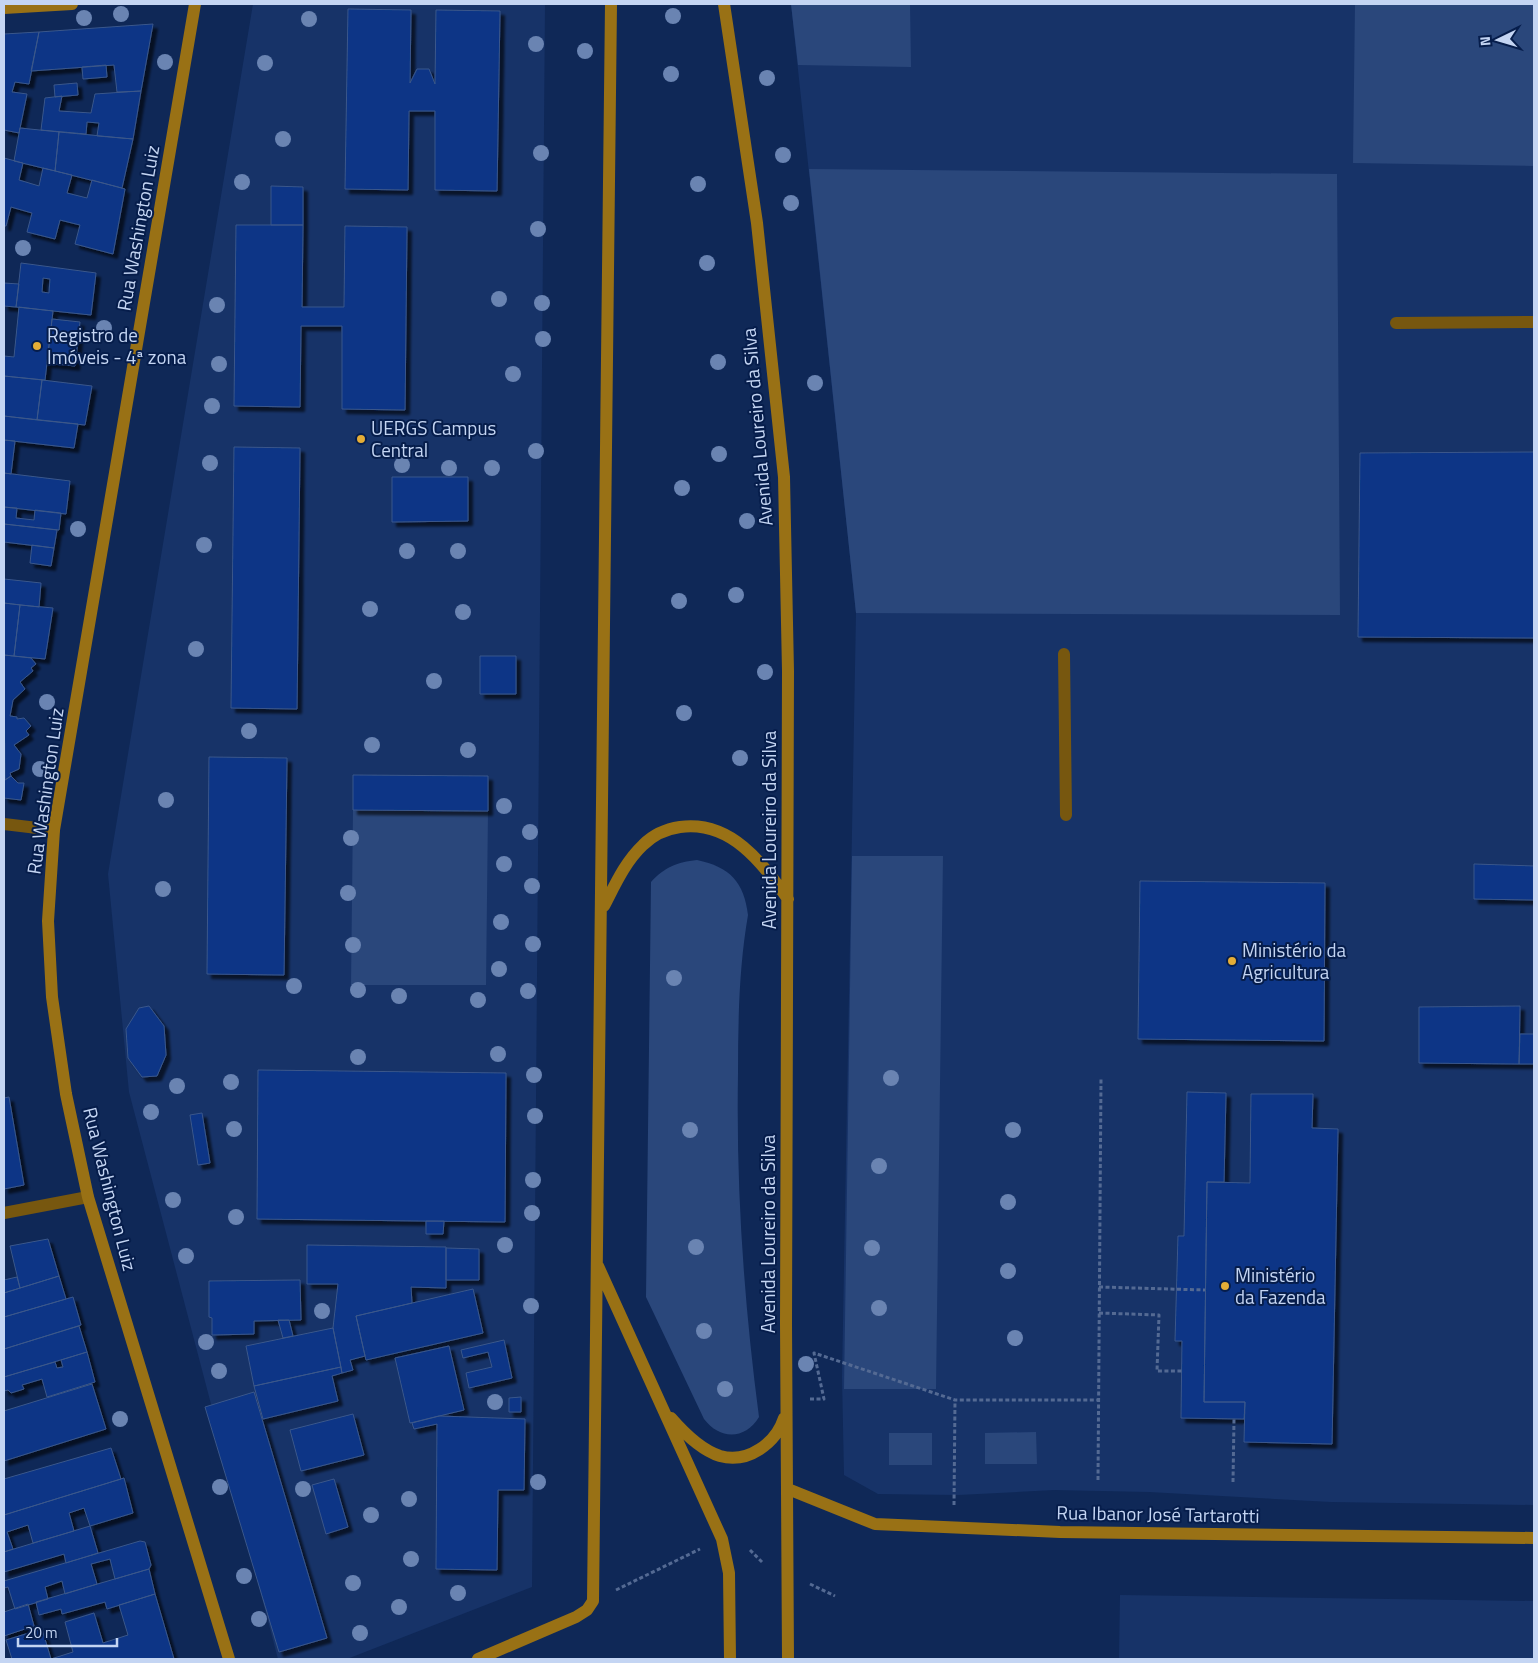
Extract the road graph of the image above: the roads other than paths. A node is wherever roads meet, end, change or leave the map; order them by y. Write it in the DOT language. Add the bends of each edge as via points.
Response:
graph roads {
  1 [pos="72,4"];
  2 [pos="196,4"];
  3 [pos="611,4"];
  4 [pos="724,4"];
  5 [pos="4,8"];
  6 [pos="1534,322"];
  7 [pos="1396,323"];
  8 [pos="1064,654"];
  9 [pos="1066,814"];
  10 [pos="4,824"];
  11 [pos="54,830"];
  12 [pos="788,899"];
  13 [pos="602,908"];
  14 [pos="88,1197"];
  15 [pos="4,1213"];
  16 [pos="596,1262"];
  17 [pos="660,1404"];
  18 [pos="786,1405"];
  19 [pos="788,1489"];
  20 [pos="1534,1538"];
  21 [pos="229,1659"];
  22 [pos="478,1659"];
  23 [pos="730,1659"];
  24 [pos="788,1659"];
  1 -- 5 [label="main road"];
  2 -- 11 [label="main road, Rua Washington Luiz"];
  3 -- 13 [label="main road"];
  4 -- 12 [label="main road, Avenida Loureiro da Silva" via="757,223 784,477"];
  6 -- 7 [label="street"];
  8 -- 9 [label="street"];
  10 -- 11 [label="street"];
  11 -- 14 [label="main road, Rua Washington Luiz" via="48,921 52,997 66,1094"];
  12 -- 13 [label="main road" via="759,862 739,843 721,832 688,826 664,831 643,844 623,870"];
  12 -- 18 [label="main road, Avenida Loureiro da Silva"];
  13 -- 16 [label="main road"];
  14 -- 15 [label="street"];
  14 -- 21 [label="main road, Rua Washington Luiz"];
  16 -- 17 [label="main road"];
  16 -- 22 [label="main road" via="593,1602 576,1617"];
  17 -- 18 [label="main road" via="682,1431 706,1449 722,1456 739,1457 756,1452 771,1441 781,1428"];
  17 -- 23 [label="main road" via="722,1538 729,1573"];
  18 -- 19 [label="main road, Avenida Loureiro da Silva"];
  19 -- 20 [label="main road, Rua Ibanor José Tartarotti" via="875,1524 1060,1532"];
  19 -- 24 [label="main road, Avenida Loureiro da Silva"];
}
